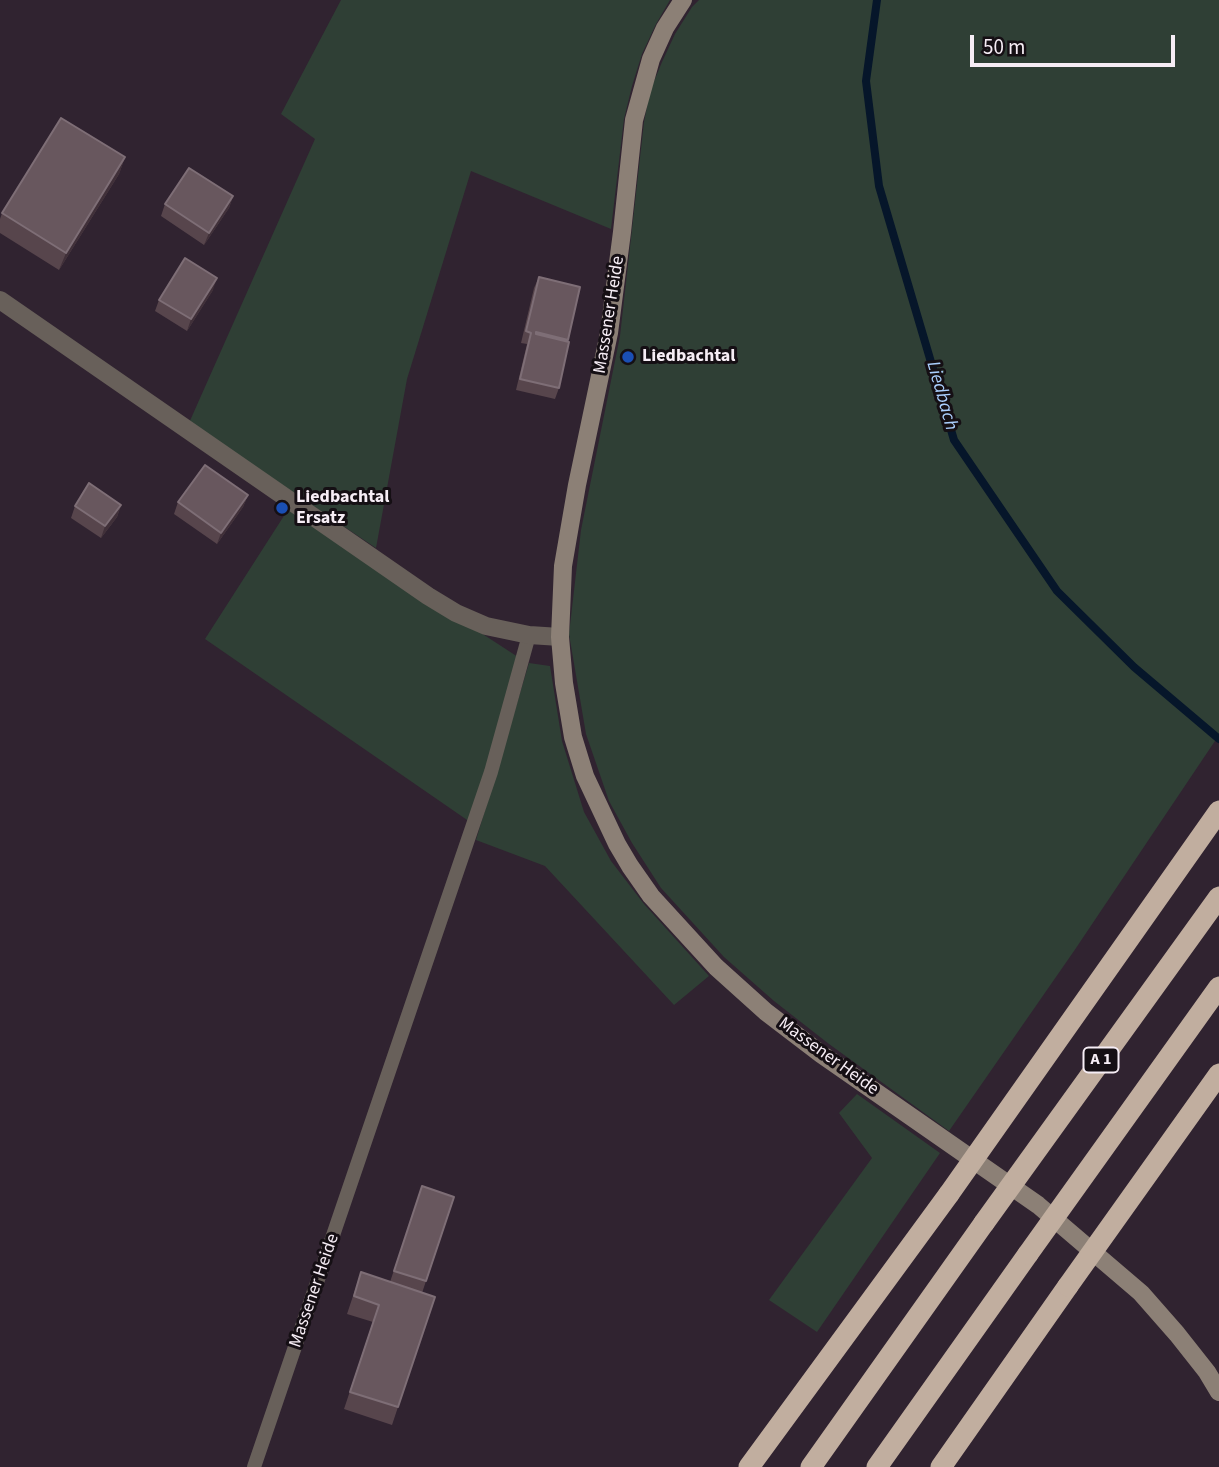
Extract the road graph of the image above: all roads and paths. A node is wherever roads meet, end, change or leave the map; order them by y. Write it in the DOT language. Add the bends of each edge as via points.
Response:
graph roads {
  1 [pos="683,0"];
  2 [pos="0,300"];
  3 [pos="529,635"];
  4 [pos="561,637"];
  5 [pos="1219,811"];
  6 [pos="1219,897"];
  7 [pos="1219,987"];
  8 [pos="1219,1074"];
  9 [pos="1219,1392"];
  10 [pos="254,1467"];
  11 [pos="750,1467"];
  12 [pos="811,1467"];
  13 [pos="877,1467"];
  14 [pos="940,1467"];
  1 -- 4 [label="street, Massener Heide" via="651,59 634,120 610,333 563,566"];
  2 -- 3 [label="street" via="428,596 485,626"];
  3 -- 4 [label="street"];
  3 -- 10 [label="lane, Massener Heide" via="491,772"];
  4 -- 9 [label="street, Massener Heide" via="573,737 585,776 617,844 651,896 716,967 766,1012 1038,1205 1141,1293"];
  5 -- 11 [label="highway, bridge"];
  6 -- 12 [label="highway, A 1, bridge"];
  7 -- 13 [label="highway, bridge"];
  8 -- 14 [label="highway, bridge"];
}
